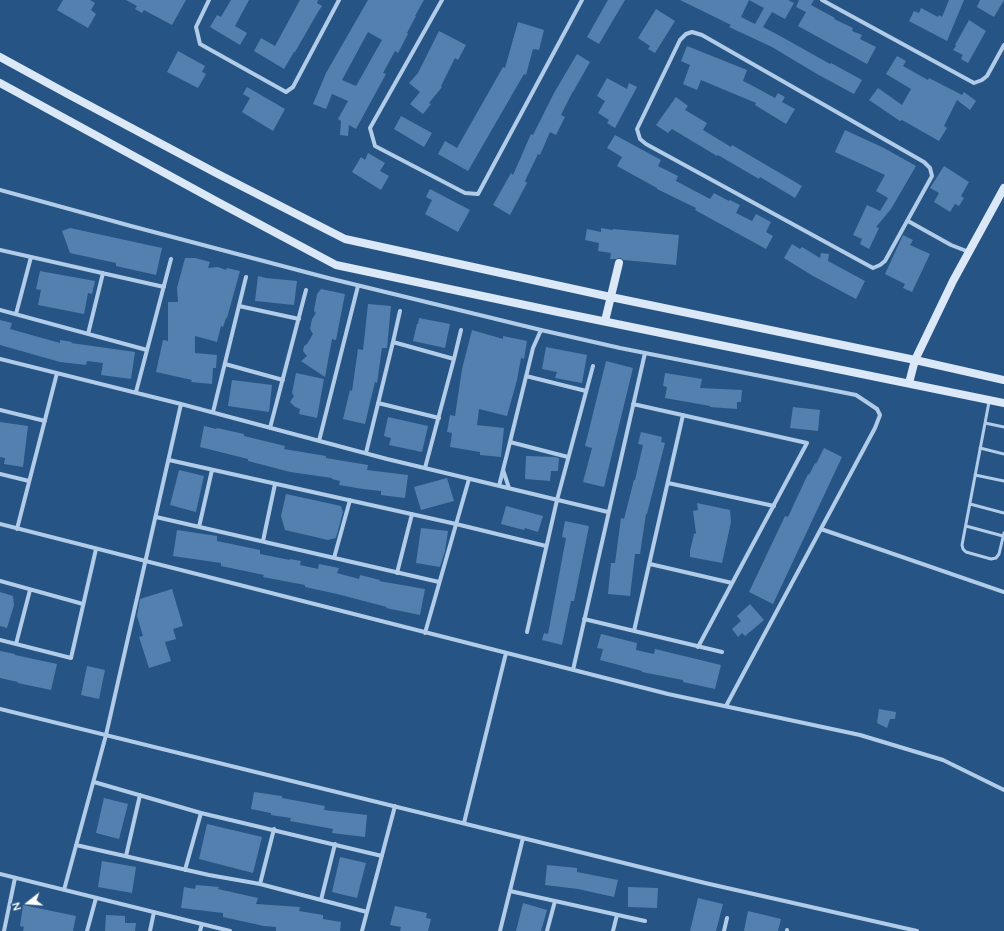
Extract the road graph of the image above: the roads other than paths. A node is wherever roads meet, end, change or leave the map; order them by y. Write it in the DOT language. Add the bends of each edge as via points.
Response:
graph roads {
  1 [pos="209,0"];
  2 [pos="339,0"];
  3 [pos="442,0"];
  4 [pos="582,0"];
  5 [pos="822,0"];
  6 [pos="1004,45"];
  7 [pos="0,57"];
  8 [pos="0,83"];
  9 [pos="1004,188"];
  10 [pos="0,190"];
  11 [pos="908,220"];
  12 [pos="0,250"];
  13 [pos="968,252"];
  14 [pos="32,257"];
  15 [pos="171,259"];
  16 [pos="619,263"];
  17 [pos="103,273"];
  18 [pos="246,277"];
  19 [pos="358,286"];
  20 [pos="164,287"];
  21 [pos="306,290"];
  22 [pos="611,297"];
  23 [pos="239,306"];
  24 [pos="0,310"];
  25 [pos="400,312"];
  26 [pos="16,314"];
  27 [pos="298,319"];
  28 [pos="605,322"];
  29 [pos="461,330"];
  30 [pos="541,330"];
  31 [pos="88,334"];
  32 [pos="393,342"];
  33 [pos="147,350"];
  34 [pos="645,353"];
  35 [pos="0,359"];
  36 [pos="454,359"];
  37 [pos="914,360"];
  38 [pos="225,364"];
  39 [pos="593,366"];
  40 [pos="57,373"];
  41 [pos="526,376"];
  42 [pos="283,380"];
  43 [pos="1004,380"];
  44 [pos="909,383"];
  45 [pos="586,391"];
  46 [pos="136,392"];
  47 [pos="989,400"];
  48 [pos="378,403"];
  49 [pos="1004,403"];
  50 [pos="181,404"];
  51 [pos="633,404"];
  52 [pos="0,410"];
  53 [pos="213,412"];
  54 [pos="683,415"];
  55 [pos="439,418"];
  56 [pos="45,421"];
  57 [pos="985,423"];
  58 [pos="1004,427"];
  59 [pos="270,428"];
  60 [pos="319,441"];
  61 [pos="510,442"];
  62 [pos="980,448"];
  63 [pos="366,453"];
  64 [pos="1004,454"];
  65 [pos="568,457"];
  66 [pos="169,460"];
  67 [pos="426,468"];
  68 [pos="503,469"];
  69 [pos="212,470"];
  70 [pos="0,474"];
  71 [pos="975,475"];
  72 [pos="469,479"];
  73 [pos="29,481"];
  74 [pos="1004,481"];
  75 [pos="668,483"];
  76 [pos="275,484"];
  77 [pos="498,486"];
  78 [pos="509,488"];
  79 [pos="350,500"];
  80 [pos="557,500"];
  81 [pos="970,504"];
  82 [pos="774,506"];
  83 [pos="608,512"];
  84 [pos="1004,513"];
  85 [pos="412,514"];
  86 [pos="156,517"];
  87 [pos="0,524"];
  88 [pos="456,524"];
  89 [pos="966,526"];
  90 [pos="199,527"];
  91 [pos="17,529"];
  92 [pos="821,529"];
  93 [pos="1004,535"];
  94 [pos="262,541"];
  95 [pos="546,546"];
  96 [pos="96,549"];
  97 [pos="334,558"];
  98 [pos="146,562"];
  99 [pos="650,564"];
  100 [pos="397,572"];
  101 [pos="0,581"];
  102 [pos="439,582"];
  103 [pos="732,583"];
  104 [pos="30,590"];
  105 [pos="1004,592"];
  106 [pos="83,604"];
  107 [pos="584,619"];
  108 [pos="634,631"];
  109 [pos="425,632"];
  110 [pos="527,632"];
  111 [pos="0,640"];
  112 [pos="16,644"];
  113 [pos="698,646"];
  114 [pos="722,652"];
  115 [pos="506,653"];
  116 [pos="573,670"];
  117 [pos="726,706"];
  118 [pos="0,709"];
  119 [pos="106,735"];
  120 [pos="94,782"];
  121 [pos="1004,790"];
  122 [pos="140,796"];
  123 [pos="395,806"];
  124 [pos="201,813"];
  125 [pos="464,824"];
  126 [pos="274,829"];
  127 [pos="523,838"];
  128 [pos="335,844"];
  129 [pos="76,845"];
  130 [pos="126,856"];
  131 [pos="382,856"];
  132 [pos="185,870"];
  133 [pos="0,874"];
  134 [pos="16,878"];
  135 [pos="260,884"];
  136 [pos="64,890"];
  137 [pos="510,891"];
  138 [pos="96,898"];
  139 [pos="321,900"];
  140 [pos="555,901"];
  141 [pos="154,912"];
  142 [pos="367,912"];
  143 [pos="617,915"];
  144 [pos="727,918"];
  145 [pos="644,921"];
  146 [pos="0,924"];
  147 [pos="202,924"];
  148 [pos="5,925"];
  149 [pos="4,931"];
  150 [pos="87,931"];
  151 [pos="150,931"];
  152 [pos="200,931"];
  153 [pos="230,931"];
  154 [pos="362,931"];
  155 [pos="500,931"];
  156 [pos="547,931"];
  157 [pos="613,931"];
  158 [pos="724,931"];
  159 [pos="917,931"];
  1 -- 2 [label="street" via="196,27 200,44 286,92 293,87"];
  3 -- 4 [label="street" via="370,128 375,146 465,194 478,194"];
  5 -- 6 [label="street" via="974,83 987,76"];
  7 -- 22 [label="street" via="345,239"];
  8 -- 28 [label="street" via="336,265"];
  9 -- 13 [label="street"];
  10 -- 19 [label="street"];
  11 -- 11 [label="street" via="885,260 873,268 643,142 637,129 680,40 692,32 702,36 924,162 930,168 932,176"];
  11 -- 13 [label="street"];
  12 -- 14 [label="street"];
  13 -- 37 [label="street"];
  14 -- 17 [label="street"];
  14 -- 26 [label="street"];
  15 -- 20 [label="street"];
  16 -- 22 [label="street"];
  17 -- 20 [label="street"];
  17 -- 31 [label="street"];
  18 -- 23 [label="street"];
  19 -- 30 [label="street"];
  19 -- 60 [label="street"];
  20 -- 33 [label="street"];
  21 -- 27 [label="street"];
  22 -- 28 [label="street"];
  22 -- 37 [label="street"];
  23 -- 27 [label="street"];
  23 -- 38 [label="street"];
  24 -- 26 [label="street"];
  25 -- 32 [label="street"];
  26 -- 31 [label="street"];
  27 -- 42 [label="street"];
  28 -- 44 [label="street"];
  29 -- 36 [label="street"];
  30 -- 34 [label="street"];
  30 -- 41 [label="street" via="533,348"];
  31 -- 33 [label="street"];
  32 -- 36 [label="street"];
  32 -- 48 [label="street"];
  33 -- 46 [label="street"];
  34 -- 51 [label="street"];
  34 -- 92 [label="street" via="856,395 876,409 880,415 876,428"];
  35 -- 40 [label="street"];
  36 -- 55 [label="street"];
  37 -- 43 [label="street"];
  37 -- 44 [label="street"];
  38 -- 42 [label="street"];
  38 -- 53 [label="street"];
  39 -- 45 [label="street"];
  40 -- 46 [label="street"];
  40 -- 56 [label="street"];
  41 -- 45 [label="street"];
  41 -- 61 [label="street"];
  42 -- 59 [label="street"];
  44 -- 47 [label="street"];
  45 -- 65 [label="street"];
  46 -- 50 [label="street"];
  47 -- 49 [label="street"];
  47 -- 57 [label="lane"];
  48 -- 55 [label="street"];
  48 -- 63 [label="street"];
  50 -- 53 [label="street"];
  50 -- 66 [label="street"];
  51 -- 54 [label="street"];
  51 -- 83 [label="street"];
  52 -- 56 [label="street"];
  53 -- 59 [label="street"];
  54 -- 75 [label="street"];
  54 -- 82 [label="street" via="807,443"];
  55 -- 67 [label="street"];
  56 -- 73 [label="street"];
  57 -- 58 [label="lane"];
  57 -- 62 [label="lane"];
  59 -- 60 [label="street"];
  60 -- 63 [label="street"];
  61 -- 65 [label="street"];
  61 -- 68 [label="street"];
  62 -- 64 [label="lane"];
  62 -- 71 [label="lane"];
  63 -- 67 [label="street"];
  65 -- 80 [label="street"];
  66 -- 69 [label="street"];
  66 -- 86 [label="street"];
  67 -- 72 [label="street"];
  68 -- 77 [label="street"];
  68 -- 78 [label="street"];
  69 -- 76 [label="street"];
  69 -- 90 [label="street"];
  70 -- 73 [label="street"];
  71 -- 74 [label="lane"];
  71 -- 81 [label="lane"];
  72 -- 77 [label="street"];
  72 -- 88 [label="street"];
  73 -- 91 [label="street"];
  75 -- 82 [label="street"];
  75 -- 99 [label="street"];
  76 -- 79 [label="street"];
  76 -- 94 [label="street"];
  77 -- 78 [label="street"];
  78 -- 80 [label="street"];
  79 -- 85 [label="street"];
  79 -- 97 [label="street"];
  80 -- 83 [label="street"];
  80 -- 95 [label="street"];
  81 -- 84 [label="lane"];
  81 -- 89 [label="lane"];
  82 -- 103 [label="street"];
  83 -- 107 [label="street"];
  85 -- 88 [label="street"];
  85 -- 100 [label="street"];
  86 -- 90 [label="street"];
  86 -- 98 [label="street"];
  87 -- 91 [label="street"];
  88 -- 95 [label="street"];
  88 -- 102 [label="street"];
  89 -- 93 [label="lane"];
  89 -- 93 [label="lane" via="962,544 966,552 990,559 996,558 999,554"];
  90 -- 94 [label="street"];
  91 -- 96 [label="street"];
  92 -- 105 [label="street"];
  92 -- 117 [label="street"];
  94 -- 97 [label="street"];
  95 -- 110 [label="street"];
  96 -- 98 [label="street"];
  96 -- 106 [label="street"];
  97 -- 100 [label="street"];
  98 -- 109 [label="street"];
  98 -- 119 [label="street"];
  99 -- 103 [label="street"];
  99 -- 108 [label="street"];
  100 -- 102 [label="street"];
  101 -- 104 [label="street"];
  102 -- 109 [label="street"];
  103 -- 113 [label="street"];
  104 -- 106 [label="street"];
  104 -- 112 [label="street"];
  106 -- 112 [label="street" via="71,658"];
  107 -- 108 [label="street"];
  107 -- 116 [label="street"];
  108 -- 113 [label="street"];
  109 -- 115 [label="street"];
  111 -- 112 [label="street"];
  113 -- 114 [label="street"];
  115 -- 116 [label="street"];
  115 -- 125 [label="street"];
  116 -- 117 [label="street"];
  117 -- 121 [label="street" via="860,735 943,760"];
  118 -- 119 [label="street"];
  119 -- 120 [label="street"];
  119 -- 123 [label="street"];
  120 -- 122 [label="street"];
  120 -- 129 [label="street"];
  122 -- 124 [label="street"];
  122 -- 130 [label="street"];
  123 -- 125 [label="street"];
  123 -- 131 [label="street"];
  124 -- 126 [label="street"];
  124 -- 132 [label="street"];
  125 -- 127 [label="street"];
  126 -- 128 [label="street"];
  126 -- 135 [label="street"];
  127 -- 137 [label="street"];
  127 -- 159 [label="street"];
  128 -- 131 [label="street"];
  128 -- 139 [label="street"];
  129 -- 130 [label="street"];
  129 -- 136 [label="street"];
  130 -- 132 [label="street"];
  131 -- 142 [label="street"];
  132 -- 135 [label="street"];
  133 -- 134 [label="street"];
  134 -- 136 [label="street"];
  134 -- 148 [label="street"];
  135 -- 139 [label="street"];
  136 -- 138 [label="street"];
  137 -- 140 [label="street"];
  137 -- 155 [label="street"];
  138 -- 141 [label="street"];
  138 -- 150 [label="street"];
  139 -- 142 [label="street"];
  140 -- 143 [label="street"];
  140 -- 156 [label="street"];
  141 -- 147 [label="street"];
  141 -- 151 [label="street"];
  142 -- 154 [label="street"];
  143 -- 145 [label="street"];
  143 -- 157 [label="street"];
  144 -- 158 [label="street"];
  146 -- 148 [label="street"];
  147 -- 152 [label="street"];
  147 -- 153 [label="street"];
  148 -- 149 [label="street"];
}
